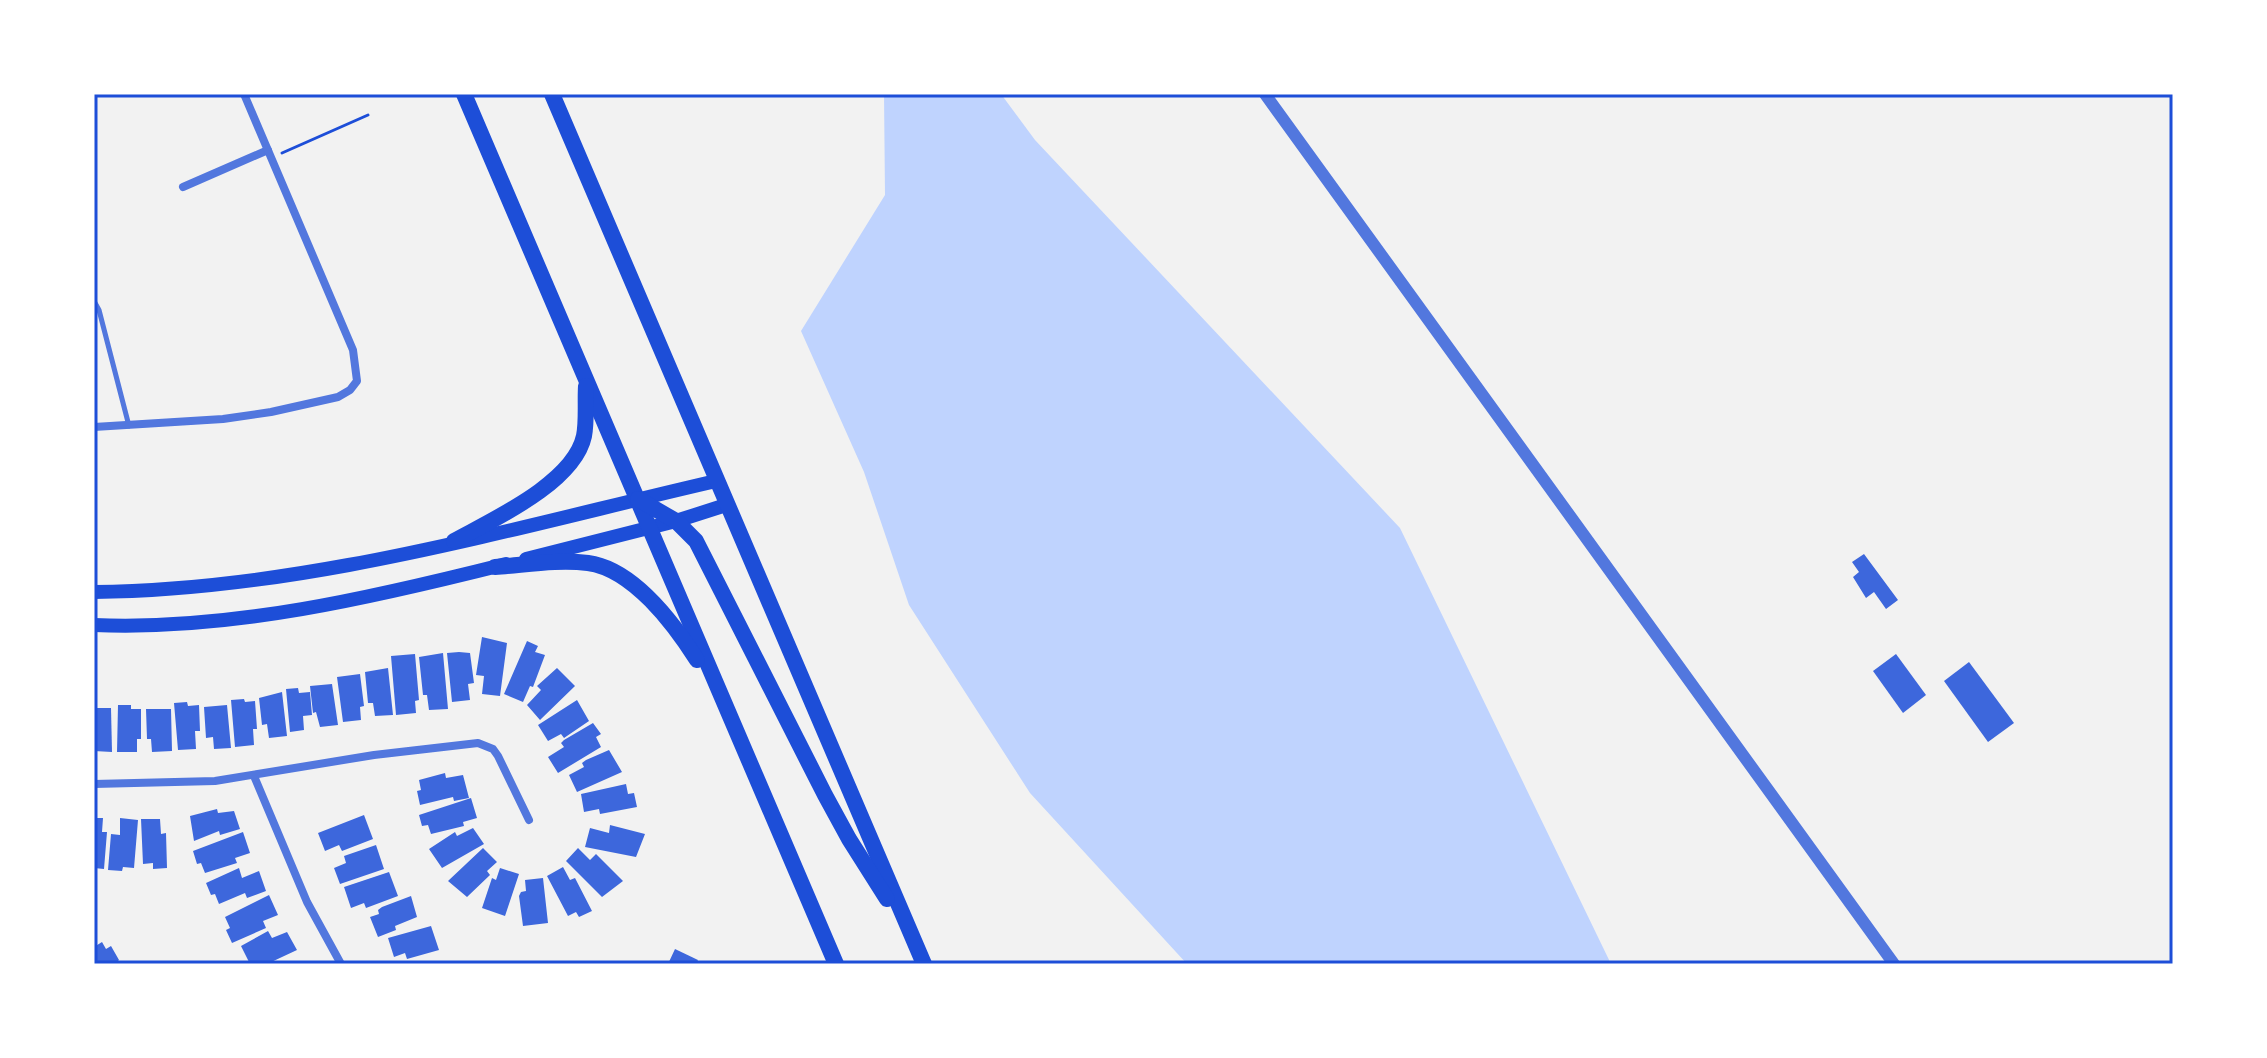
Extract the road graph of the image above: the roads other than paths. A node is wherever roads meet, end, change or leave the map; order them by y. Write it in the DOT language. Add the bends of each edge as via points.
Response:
graph roads {
  1 [pos="244,94"];
  2 [pos="464,94"];
  3 [pos="552,94"];
  4 [pos="1265,94"];
  5 [pos="270,154"];
  6 [pos="183,187"];
  7 [pos="94,301"];
  8 [pos="586,380"];
  9 [pos="129,426"];
  10 [pos="94,427"];
  11 [pos="716,481"];
  12 [pos="638,499"];
  13 [pos="726,505"];
  14 [pos="676,521"];
  15 [pos="650,528"];
  16 [pos="454,541"];
  17 [pos="495,567"];
  18 [pos="94,592"];
  19 [pos="94,625"];
  20 [pos="723,702"];
  21 [pos="254,776"];
  22 [pos="94,784"];
  23 [pos="529,820"];
  24 [pos="915,943"];
  25 [pos="341,964"];
  26 [pos="836,964"];
  27 [pos="924,964"];
  28 [pos="1894,964"];
  1 -- 5 [label="street"];
  2 -- 8 [label="main road"];
  3 -- 11 [label="main road"];
  4 -- 28 [label="street"];
  5 -- 6 [label="street"];
  5 -- 9 [label="street" via="353,350 357,381 338,397 271,412"];
  7 -- 9 [label="lane"];
  8 -- 12 [label="main road"];
  8 -- 16 [label="main road" via="584,439 566,470"];
  9 -- 10 [label="street"];
  11 -- 12 [label="main road"];
  11 -- 13 [label="main road"];
  12 -- 14 [label="main road"];
  12 -- 15 [label="main road"];
  12 -- 16 [label="main road"];
  13 -- 14 [label="main road"];
  13 -- 24 [label="main road"];
  14 -- 15 [label="main road"];
  14 -- 24 [label="main road" via="707,559 837,817"];
  15 -- 17 [label="main road"];
  15 -- 20 [label="main road"];
  16 -- 18 [label="main road" via="284,577"];
  17 -- 19 [label="main road" via="288,611"];
  17 -- 20 [label="main road" via="604,567 641,592 677,629"];
  20 -- 26 [label="main road"];
  21 -- 22 [label="street"];
  21 -- 23 [label="street" via="392,752 486,745 504,767"];
  21 -- 25 [label="street" via="307,902"];
  24 -- 27 [label="main road"];
}
